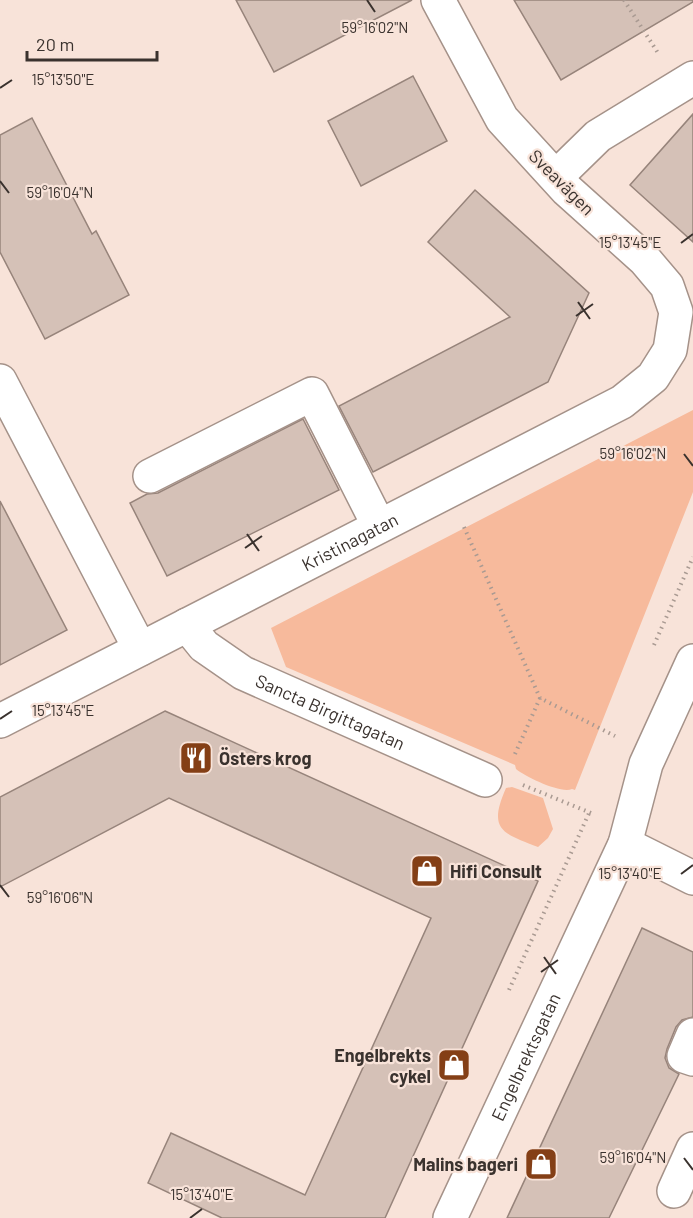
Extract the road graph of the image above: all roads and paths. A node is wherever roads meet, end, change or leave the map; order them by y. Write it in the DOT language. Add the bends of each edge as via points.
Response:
graph roads {
  1 [pos="438,0"];
  2 [pos="624,0"];
  3 [pos="686,82"];
  4 [pos="556,177"];
  5 [pos="682,339"];
  6 [pos="0,381"];
  7 [pos="150,476"];
  8 [pos="447,492"];
  9 [pos="379,526"];
  10 [pos="693,557"];
  11 [pos="187,625"];
  12 [pos="140,649"];
  13 [pos="650,653"];
  14 [pos="693,661"];
  15 [pos="540,698"];
  16 [pos="0,721"];
  17 [pos="619,727"];
  18 [pos="495,779"];
  19 [pos="595,802"];
  20 [pos="590,812"];
  21 [pos="625,844"];
  22 [pos="693,878"];
  23 [pos="508,994"];
  24 [pos="693,1035"];
  25 [pos="693,1059"];
  26 [pos="693,1149"];
  27 [pos="674,1191"];
  28 [pos="450,1218"];
  1 -- 4 [label="street, Sveavägen" via="502,119"];
  2 -- 3 [label="path"];
  3 -- 4 [label="street" via="598,136"];
  4 -- 5 [label="street, Sveavägen" via="645,260 667,286"];
  5 -- 8 [label="street, Kristinagatan" via="653,377 622,402"];
  6 -- 12 [label="street"];
  7 -- 9 [label="street" via="312,394"];
  8 -- 9 [label="street, Kristinagatan"];
  8 -- 15 [label="path"];
  9 -- 11 [label="street, Kristinagatan"];
  10 -- 13 [label="path"];
  11 -- 12 [label="street, Kristinagatan"];
  11 -- 18 [label="street, Sancta Birgittagatan" via="204,646 243,673"];
  12 -- 16 [label="street, Kristinagatan"];
  14 -- 21 [label="street, Engelbrektsgatan" via="646,764"];
  15 -- 17 [label="path" via="616,737"];
  15 -- 18 [label="path"];
  18 -- 20 [label="path"];
  19 -- 20 [label="path"];
  20 -- 21 [label="path"];
  20 -- 23 [label="path"];
  21 -- 22 [label="street"];
  21 -- 28 [label="street, Engelbrektsgatan"];
  24 -- 25 [label="street" via="684,1056"];
  26 -- 27 [label="street"];
}
